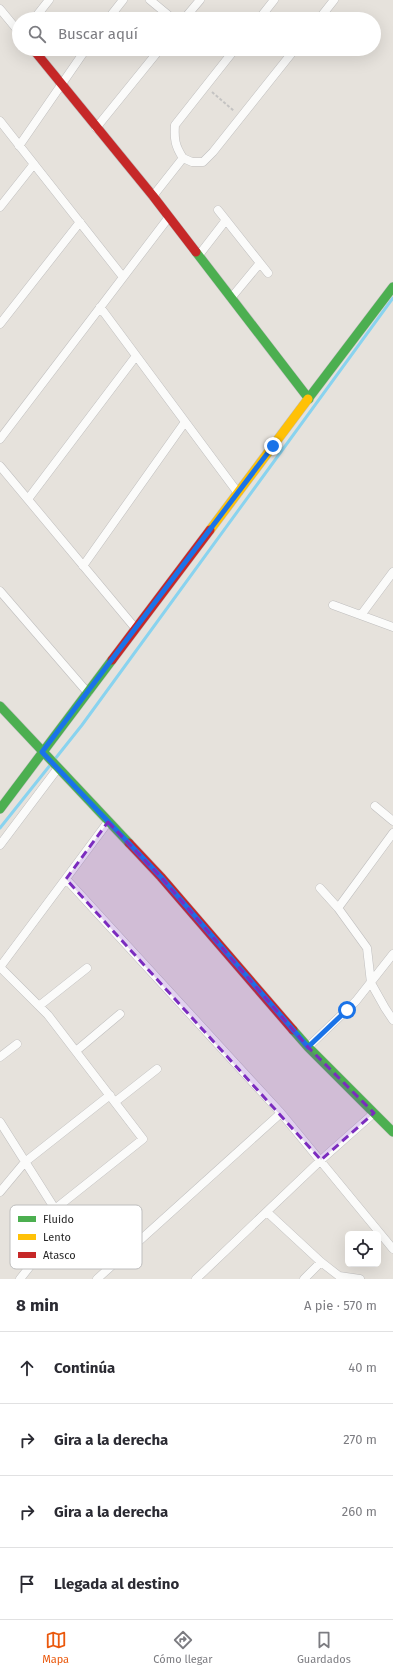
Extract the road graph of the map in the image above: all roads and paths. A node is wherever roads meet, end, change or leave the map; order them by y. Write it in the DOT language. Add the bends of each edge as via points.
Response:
graph roads {
  1 [pos="49,0"];
  2 [pos="123,0"];
  3 [pos="150,0"];
  4 [pos="200,0"];
  5 [pos="274,0"];
  6 [pos="333,0"];
  7 [pos="0,9"];
  8 [pos="40,12"];
  9 [pos="114,12"];
  10 [pos="164,12"];
  11 [pos="190,12"];
  12 [pos="265,12"];
  13 [pos="324,12"];
  14 [pos="12,24"];
  15 [pos="39,56"];
  16 [pos="81,56"];
  17 [pos="154,56"];
  18 [pos="230,56"];
  19 [pos="289,56"];
  20 [pos="62,84"];
  21 [pos="206,87"];
  22 [pos="242,116"];
  23 [pos="0,121"];
  24 [pos="96,128"];
  25 [pos="20,146"];
  26 [pos="183,158"];
  27 [pos="34,164"];
  28 [pos="153,196"];
  29 [pos="0,207"];
  30 [pos="218,210"];
  31 [pos="169,217"];
  32 [pos="226,220"];
  33 [pos="80,222"];
  34 [pos="199,255"];
  35 [pos="260,263"];
  36 [pos="268,273"];
  37 [pos="123,277"];
  38 [pos="393,287"];
  39 [pos="232,298"];
  40 [pos="100,307"];
  41 [pos="0,324"];
  42 [pos="136,356"];
  43 [pos="309,399"];
  44 [pos="185,422"];
  45 [pos="0,439"];
  46 [pos="0,466"];
  47 [pos="238,493"];
  48 [pos="28,500"];
  49 [pos="83,566"];
  50 [pos="393,572"];
  51 [pos="0,591"];
  52 [pos="333,605"];
  53 [pos="362,615"];
  54 [pos="393,627"];
  55 [pos="136,629"];
  56 [pos="88,693"];
  57 [pos="0,706"];
  58 [pos="42,752"];
  59 [pos="58,768"];
  60 [pos="375,806"];
  61 [pos="0,809"];
  62 [pos="393,820"];
  63 [pos="108,822"];
  64 [pos="393,833"];
  65 [pos="0,845"];
  66 [pos="66,879"];
  67 [pos="320,888"];
  68 [pos="338,908"];
  69 [pos="393,954"];
  70 [pos="0,967"];
  71 [pos="87,968"];
  72 [pos="371,983"];
  73 [pos="39,1006"];
  74 [pos="120,1014"];
  75 [pos="393,1020"];
  76 [pos="17,1044"];
  77 [pos="308,1047"];
  78 [pos="76,1051"];
  79 [pos="0,1057"];
  80 [pos="157,1069"];
  81 [pos="110,1095"];
  82 [pos="115,1102"];
  83 [pos="281,1113"];
  84 [pos="374,1113"];
  85 [pos="0,1122"];
  86 [pos="393,1132"];
  87 [pos="321,1160"];
  88 [pos="25,1162"];
  89 [pos="0,1192"];
  90 [pos="52,1205"];
  91 [pos="60,1205"];
  92 [pos="267,1212"];
  93 [pos="142,1238"];
  94 [pos="393,1249"];
  95 [pos="321,1262"];
  96 [pos="28,1269"];
  97 [pos="108,1269"];
  98 [pos="20,1279"];
  99 [pos="97,1279"];
  100 [pos="196,1279"];
  101 [pos="304,1279"];
  102 [pos="360,1279"];
  1 -- 8 [label="street"];
  2 -- 9 [label="street"];
  3 -- 10 [label="street"];
  4 -- 11 [label="street"];
  5 -- 12 [label="street"];
  6 -- 13 [label="street"];
  7 -- 14 [label="street"];
  15 -- 20 [label="street"];
  16 -- 20 [label="street"];
  17 -- 24 [label="street"];
  18 -- 21 [label="street"];
  19 -- 22 [label="street"];
  20 -- 24 [label="street"];
  20 -- 25 [label="street"];
  21 -- 22 [label="path"];
  21 -- 26 [label="street" via="175,125 176,147"];
  22 -- 26 [label="street" via="203,162 192,162"];
  23 -- 25 [label="street"];
  24 -- 28 [label="street"];
  25 -- 27 [label="street"];
  26 -- 28 [label="street"];
  27 -- 29 [label="street"];
  27 -- 33 [label="street"];
  28 -- 31 [label="street"];
  30 -- 32 [label="street"];
  31 -- 34 [label="street"];
  31 -- 37 [label="street"];
  32 -- 34 [label="street"];
  32 -- 35 [label="street"];
  33 -- 37 [label="street"];
  33 -- 41 [label="street"];
  34 -- 39 [label="street"];
  35 -- 36 [label="street"];
  35 -- 39 [label="street"];
  37 -- 40 [label="street"];
  38 -- 43 [label="street"];
  39 -- 43 [label="street"];
  40 -- 42 [label="street"];
  40 -- 45 [label="street"];
  42 -- 44 [label="street"];
  42 -- 48 [label="street"];
  43 -- 47 [label="street"];
  44 -- 47 [label="street"];
  44 -- 49 [label="street"];
  46 -- 48 [label="street"];
  47 -- 55 [label="street"];
  48 -- 49 [label="street"];
  49 -- 55 [label="street"];
  50 -- 53 [label="street"];
  51 -- 56 [label="street"];
  52 -- 53 [label="street"];
  53 -- 54 [label="street"];
  55 -- 56 [label="street"];
  56 -- 58 [label="street"];
  57 -- 58 [label="street"];
  58 -- 59 [label="street"];
  58 -- 61 [label="street"];
  59 -- 63 [label="street"];
  59 -- 65 [label="street"];
  60 -- 62 [label="street"];
  63 -- 66 [label="street"];
  63 -- 77 [label="street" via="161,877"];
  64 -- 68 [label="street"];
  66 -- 70 [label="street"];
  66 -- 83 [label="street"];
  67 -- 68 [label="street"];
  68 -- 72 [label="street" via="368,948"];
  69 -- 72 [label="street"];
  70 -- 73 [label="street"];
  71 -- 73 [label="street"];
  72 -- 75 [label="street"];
  72 -- 77 [label="street"];
  73 -- 78 [label="street"];
  74 -- 78 [label="street"];
  76 -- 79 [label="street"];
  77 -- 84 [label="street"];
  78 -- 81 [label="street"];
  80 -- 82 [label="street"];
  81 -- 82 [label="street"];
  81 -- 88 [label="street"];
  82 -- 91 [label="street" via="143,1139"];
  83 -- 87 [label="street"];
  83 -- 93 [label="street"];
  84 -- 86 [label="street"];
  84 -- 87 [label="street"];
  85 -- 88 [label="street"];
  87 -- 92 [label="street"];
  87 -- 94 [label="street"];
  88 -- 89 [label="street"];
  88 -- 90 [label="street"];
  92 -- 95 [label="street"];
  92 -- 100 [label="street"];
  95 -- 101 [label="street"];
  95 -- 102 [label="street" via="339,1276"];
  96 -- 98 [label="street"];
  97 -- 99 [label="street"];
}
